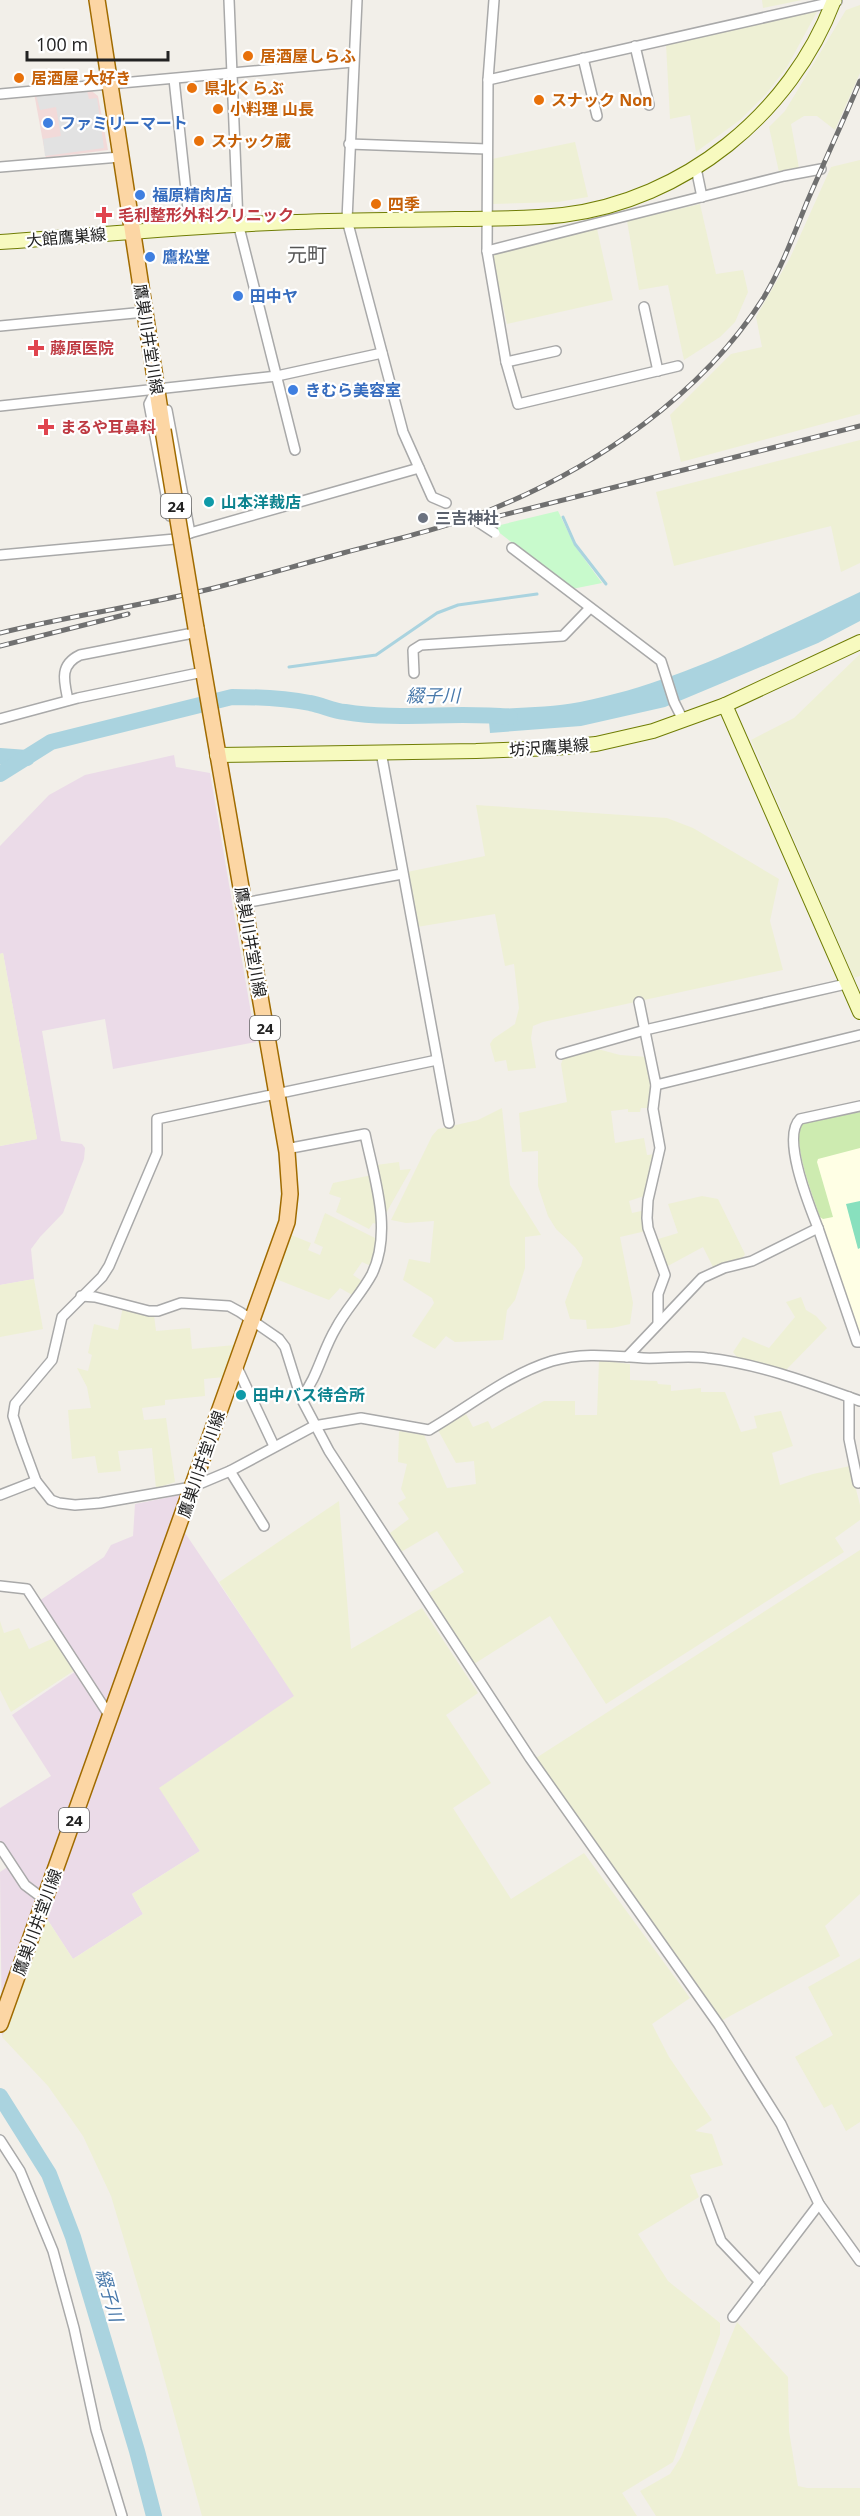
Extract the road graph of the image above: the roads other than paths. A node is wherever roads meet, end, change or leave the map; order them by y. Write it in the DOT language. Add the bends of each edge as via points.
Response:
graph roads {
  1 [pos="97,0"];
  2 [pos="229,0"];
  3 [pos="357,0"];
  4 [pos="494,0"];
  5 [pos="836,0"];
  6 [pos="636,46"];
  7 [pos="583,58"];
  8 [pos="353,62"];
  9 [pos="233,73"];
  10 [pos="174,79"];
  11 [pos="488,80"];
  12 [pos="109,86"];
  13 [pos="0,94"];
  14 [pos="649,105"];
  15 [pos="597,116"];
  16 [pos="349,144"];
  17 [pos="487,149"];
  18 [pos="120,157"];
  19 [pos="0,167"];
  20 [pos="696,168"];
  21 [pos="821,169"];
  22 [pos="702,197"];
  23 [pos="488,219"];
  24 [pos="347,220"];
  25 [pos="238,224"];
  26 [pos="190,228"];
  27 [pos="132,232"];
  28 [pos="0,243"];
  29 [pos="487,250"];
  30 [pos="644,307"];
  31 [pos="145,312"];
  32 [pos="0,326"];
  33 [pos="556,351"];
  34 [pos="382,352"];
  35 [pos="506,362"];
  36 [pos="678,366"];
  37 [pos="658,371"];
  38 [pos="277,376"];
  39 [pos="156,390"];
  40 [pos="0,406"];
  41 [pos="295,450"];
  42 [pos="418,468"];
  43 [pos="446,503"];
  44 [pos="466,514"];
  45 [pos="190,533"];
  46 [pos="495,533"];
  47 [pos="175,539"];
  48 [pos="512,548"];
  49 [pos="0,555"];
  50 [pos="590,608"];
  51 [pos="192,631"];
  52 [pos="860,642"];
  53 [pos="414,673"];
  54 [pos="204,675"];
  55 [pos="68,700"];
  56 [pos="725,705"];
  57 [pos="680,716"];
  58 [pos="0,719"];
  59 [pos="381,752"];
  60 [pos="217,755"];
  61 [pos="402,874"];
  62 [pos="244,903"];
  63 [pos="852,987"];
  64 [pos="639,1002"];
  65 [pos="860,1012"];
  66 [pos="645,1030"];
  67 [pos="860,1035"];
  68 [pos="561,1054"];
  69 [pos="437,1059"];
  70 [pos="656,1085"];
  71 [pos="276,1092"];
  72 [pos="860,1106"];
  73 [pos="449,1123"];
  74 [pos="286,1149"];
  75 [pos="818,1228"];
  76 [pos="81,1296"];
  77 [pos="253,1320"];
  78 [pos="658,1324"];
  79 [pos="860,1342"];
  80 [pos="627,1357"];
  81 [pos="236,1365"];
  82 [pos="849,1397"];
  83 [pos="301,1398"];
  84 [pos="860,1401"];
  85 [pos="314,1426"];
  86 [pos="274,1446"];
  87 [pos="230,1471"];
  88 [pos="36,1481"];
  89 [pos="858,1483"];
  90 [pos="192,1487"];
  91 [pos="0,1496"];
  92 [pos="264,1526"];
  93 [pos="0,1586"];
  94 [pos="111,1718"];
  95 [pos="0,1846"];
  96 [pos="45,1900"];
  97 [pos="0,2024"];
  98 [pos="0,2140"];
  99 [pos="706,2200"];
  100 [pos="819,2204"];
  101 [pos="860,2261"];
  102 [pos="760,2282"];
  103 [pos="733,2317"];
  104 [pos="122,2516"];
  1 -- 12 [label="main road, 鷹巣川井堂川線 / 24"];
  2 -- 9 [label="street"];
  3 -- 8 [label="street"];
  4 -- 11 [label="street"];
  5 -- 6 [label="street"];
  5 -- 20 [label="street, 大館鷹巣線" via="807,57 773,102 734,140"];
  6 -- 7 [label="street"];
  6 -- 14 [label="street"];
  7 -- 11 [label="street"];
  7 -- 15 [label="street"];
  8 -- 9 [label="street"];
  8 -- 16 [label="street"];
  9 -- 10 [label="street"];
  9 -- 25 [label="street"];
  10 -- 12 [label="street"];
  10 -- 26 [label="street"];
  11 -- 17 [label="street"];
  12 -- 13 [label="street"];
  12 -- 18 [label="main road, 鷹巣川井堂川線 / 24"];
  16 -- 17 [label="street"];
  16 -- 24 [label="street"];
  17 -- 23 [label="street"];
  18 -- 19 [label="street"];
  18 -- 27 [label="main road, 鷹巣川井堂川線 / 24"];
  20 -- 22 [label="street"];
  20 -- 23 [label="street, 大館鷹巣線" via="629,200 589,210"];
  21 -- 22 [label="street"];
  22 -- 29 [label="street"];
  23 -- 24 [label="street, 大館鷹巣線"];
  23 -- 29 [label="street"];
  24 -- 25 [label="street, 大館鷹巣線"];
  24 -- 34 [label="street"];
  25 -- 26 [label="street, 大館鷹巣線"];
  25 -- 38 [label="street"];
  26 -- 27 [label="street, 大館鷹巣線"];
  27 -- 28 [label="street, 大館鷹巣線"];
  27 -- 31 [label="main road, 鷹巣川井堂川線 / 24"];
  29 -- 35 [label="street"];
  30 -- 37 [label="street"];
  31 -- 32 [label="street"];
  31 -- 39 [label="main road, 鷹巣川井堂川線 / 24"];
  33 -- 35 [label="street"];
  34 -- 38 [label="street"];
  34 -- 42 [label="street" via="403,432"];
  35 -- 37 [label="street" via="518,404"];
  36 -- 37 [label="street"];
  38 -- 39 [label="street"];
  38 -- 41 [label="street"];
  39 -- 40 [label="street"];
  39 -- 45 [label="street" via="165,399"];
  39 -- 47 [label="street" via="149,404"];
  39 -- 51 [label="main road, 鷹巣川井堂川線 / 24, bridge"];
  42 -- 43 [label="street" via="432,497"];
  42 -- 45 [label="street"];
  44 -- 46 [label="street, bridge"];
  45 -- 47 [label="street"];
  47 -- 49 [label="street"];
  48 -- 50 [label="street"];
  50 -- 53 [label="street" via="563,636 421,645 413,650"];
  50 -- 57 [label="street" via="661,661"];
  51 -- 54 [label="main road, 鷹巣川井堂川線 / 24"];
  51 -- 55 [label="street" via="73,658 65,668"];
  52 -- 56 [label="street, 坊沢鷹巣線"];
  54 -- 55 [label="street"];
  54 -- 60 [label="main road, 鷹巣川井堂川線 / 24"];
  55 -- 58 [label="street"];
  56 -- 57 [label="street, 坊沢鷹巣線"];
  56 -- 63 [label="street"];
  57 -- 59 [label="street, 坊沢鷹巣線" via="630,738 596,744"];
  59 -- 60 [label="street, 坊沢鷹巣線"];
  59 -- 61 [label="street"];
  60 -- 62 [label="main road, 鷹巣川井堂川線 / 24"];
  61 -- 62 [label="street"];
  61 -- 69 [label="street"];
  62 -- 71 [label="main road, 鷹巣川井堂川線 / 24"];
  63 -- 65 [label="street"];
  63 -- 66 [label="street"];
  64 -- 66 [label="street"];
  66 -- 68 [label="street"];
  66 -- 70 [label="street"];
  67 -- 70 [label="street"];
  69 -- 71 [label="street"];
  69 -- 73 [label="street"];
  70 -- 78 [label="street" via="653,1109 660,1148 647,1218 665,1275 658,1294"];
  71 -- 74 [label="main road, 鷹巣川井堂川線 / 24"];
  71 -- 76 [label="street" via="157,1119 157,1153 122,1236 102,1277"];
  72 -- 75 [label="street" via="800,1119 794,1124 792,1137 798,1168"];
  74 -- 77 [label="main road, 鷹巣川井堂川線 / 24" via="290,1185 287,1222"];
  74 -- 83 [label="street" via="365,1134 382,1220 372,1273 336,1326"];
  75 -- 78 [label="street" via="752,1261 708,1274"];
  75 -- 79 [label="street"];
  76 -- 77 [label="street" via="149,1311 181,1303 216,1304 229,1306"];
  76 -- 88 [label="street" via="62,1317 52,1360 15,1404 13,1416"];
  77 -- 81 [label="main road, 鷹巣川井堂川線 / 24"];
  77 -- 83 [label="street" via="285,1347"];
  78 -- 80 [label="street"];
  80 -- 82 [label="street" via="726,1360 764,1368"];
  80 -- 85 [label="street" via="586,1354 554,1360 498,1387 429,1430 361,1418"];
  81 -- 86 [label="street"];
  81 -- 90 [label="main road, 鷹巣川井堂川線 / 24"];
  82 -- 84 [label="street"];
  82 -- 89 [label="street" via="849,1439"];
  83 -- 85 [label="street"];
  85 -- 86 [label="street"];
  85 -- 100 [label="street" via="512,1731 719,2025 781,2124"];
  86 -- 87 [label="street"];
  87 -- 90 [label="street"];
  87 -- 92 [label="street"];
  88 -- 90 [label="street" via="51,1500 75,1505"];
  88 -- 91 [label="street"];
  90 -- 94 [label="main road, 鷹巣川井堂川線 / 24"];
  93 -- 94 [label="street" via="27,1589"];
  94 -- 96 [label="main road, 鷹巣川井堂川線 / 24"];
  95 -- 96 [label="street" via="25,1885"];
  96 -- 97 [label="main road, 鷹巣川井堂川線 / 24"];
  98 -- 104 [label="street" via="20,2171 53,2251 96,2430"];
  99 -- 102 [label="street" via="721,2241"];
  100 -- 101 [label="street"];
  100 -- 102 [label="street"];
  102 -- 103 [label="street"];
}
